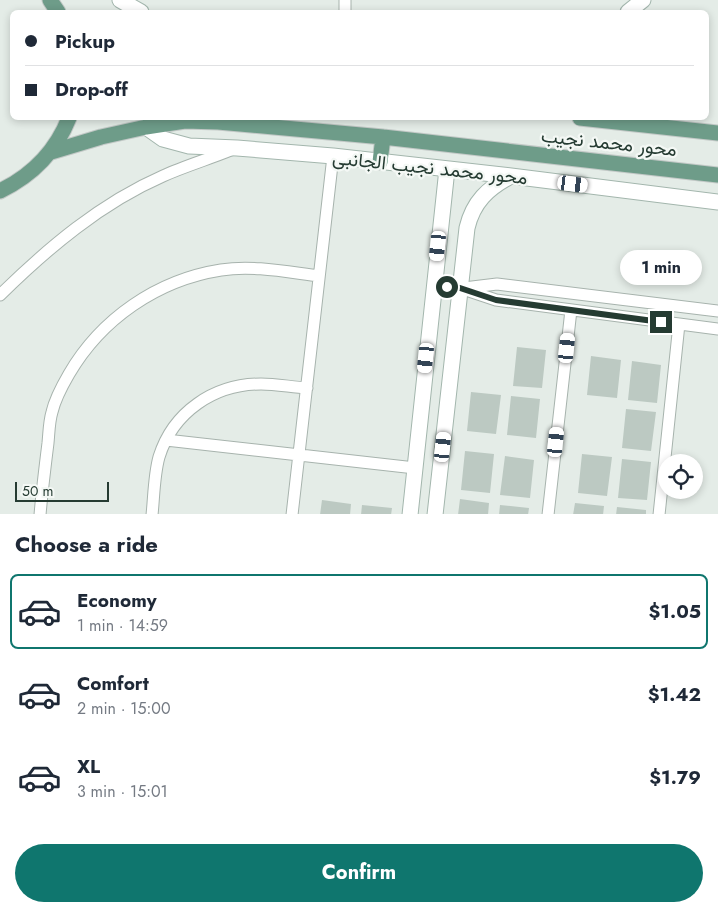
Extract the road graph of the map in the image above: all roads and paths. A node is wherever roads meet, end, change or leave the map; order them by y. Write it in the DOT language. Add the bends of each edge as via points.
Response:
graph roads {
  1 [pos="120,0"];
  2 [pos="643,0"];
  3 [pos="138,10"];
  4 [pos="630,10"];
  5 [pos="68,120"];
  6 [pos="203,120"];
  7 [pos="598,120"];
  8 [pos="146,127"];
  9 [pos="718,133"];
  10 [pos="383,137"];
  11 [pos="237,148"];
  12 [pos="50,152"];
  13 [pos="333,156"];
  14 [pos="380,162"];
  15 [pos="446,169"];
  16 [pos="718,175"];
  17 [pos="511,176"];
  18 [pos="0,191"];
  19 [pos="718,202"];
  20 [pos="319,276"];
  21 [pos="434,285"];
  22 [pos="460,288"];
  23 [pos="0,295"];
  24 [pos="571,310"];
  25 [pos="718,311"];
  26 [pos="679,324"];
  27 [pos="718,329"];
  28 [pos="306,388"];
  29 [pos="166,440"];
  30 [pos="299,455"];
  31 [pos="415,468"];
  32 [pos="40,514"];
  33 [pos="152,514"];
  34 [pos="292,514"];
  35 [pos="410,514"];
  36 [pos="435,514"];
  37 [pos="548,514"];
  38 [pos="659,514"];
  1 -- 3 [label="street"];
  2 -- 4 [label="street"];
  5 -- 12 [label="main road"];
  6 -- 8 [label="main road, محور محمد نجيب"];
  6 -- 10 [label="main road, محور محمد نجيب"];
  7 -- 9 [label="main road, محور محمد نجيب"];
  8 -- 11 [label="street, محور محمد نجيب الجانبى" via="177,144"];
  8 -- 12 [label="main road, محور محمد نجيب"];
  10 -- 14 [label="main road"];
  10 -- 16 [label="main road, محور محمد نجيب"];
  11 -- 13 [label="street, محور محمد نجيب الجانبى"];
  11 -- 23 [label="street" via="163,176 129,193 86,220"];
  12 -- 18 [label="main road" via="35,169"];
  13 -- 14 [label="street, محور محمد نجيب الجانبى"];
  13 -- 20 [label="street"];
  14 -- 15 [label="street, محور محمد نجيب الجانبى"];
  15 -- 17 [label="street, محور محمد نجيب الجانبى"];
  15 -- 21 [label="street"];
  17 -- 19 [label="street, محور محمد نجيب الجانبى"];
  17 -- 22 [label="street" via="482,195 473,209 467,228"];
  20 -- 28 [label="street"];
  20 -- 32 [label="street" via="250,268 221,270 165,286 116,317 77,360 62,386 52,413"];
  21 -- 22 [label="street"];
  21 -- 31 [label="street"];
  22 -- 24 [label="street" via="496,300"];
  22 -- 25 [label="street" via="497,284"];
  22 -- 36 [label="street"];
  24 -- 26 [label="street"];
  24 -- 37 [label="street"];
  26 -- 27 [label="street"];
  26 -- 38 [label="street"];
  28 -- 29 [label="street" via="261,384 216,392 196,403"];
  28 -- 30 [label="street"];
  29 -- 30 [label="street"];
  29 -- 33 [label="street" via="159,459"];
  30 -- 31 [label="street"];
  30 -- 34 [label="street"];
  31 -- 35 [label="street"];
}
